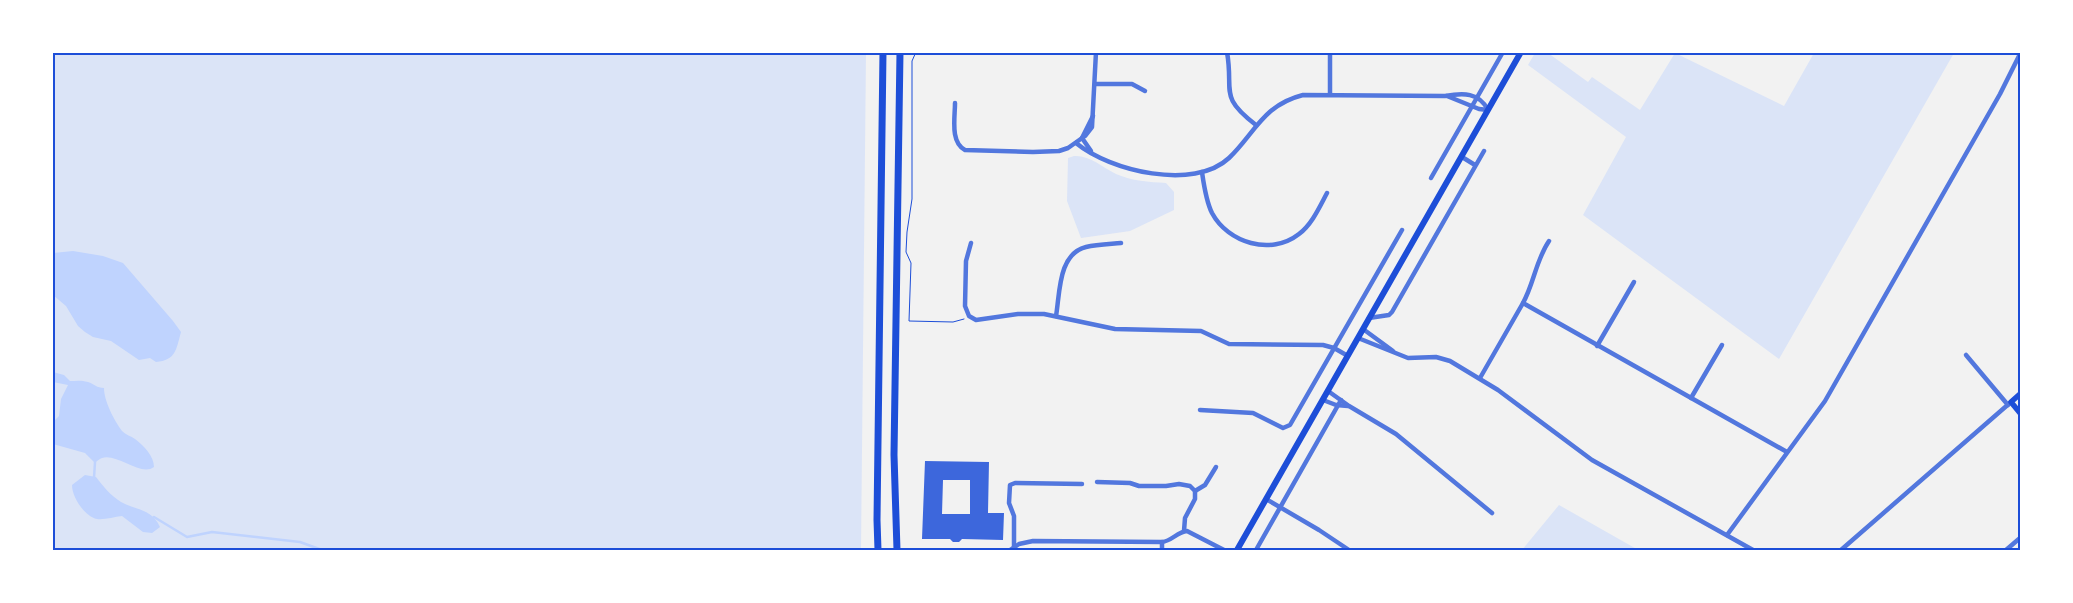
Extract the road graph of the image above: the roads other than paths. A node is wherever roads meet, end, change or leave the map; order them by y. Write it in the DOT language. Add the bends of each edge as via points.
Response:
graph roads {
  1 [pos="883,52"];
  2 [pos="1096,52"];
  3 [pos="1227,52"];
  4 [pos="1330,52"];
  5 [pos="1503,52"];
  6 [pos="1521,52"];
  7 [pos="901,53"];
  8 [pos="2020,54"];
  9 [pos="1095,84"];
  10 [pos="1145,91"];
  11 [pos="1330,94"];
  12 [pos="1445,96"];
  13 [pos="1477,97"];
  14 [pos="956,103"];
  15 [pos="1472,105"];
  16 [pos="1488,110"];
  17 [pos="1256,125"];
  18 [pos="1082,138"];
  19 [pos="1076,143"];
  20 [pos="1484,151"];
  21 [pos="1093,154"];
  22 [pos="1462,157"];
  23 [pos="1476,165"];
  24 [pos="1202,172"];
  25 [pos="1431,178"];
  26 [pos="1327,193"];
  27 [pos="1402,230"];
  28 [pos="1549,241"];
  29 [pos="971,242"];
  30 [pos="1122,243"];
  31 [pos="1634,282"];
  32 [pos="1523,303"];
  33 [pos="1056,316"];
  34 [pos="1369,318"];
  35 [pos="1363,329"];
  36 [pos="1358,338"];
  37 [pos="1722,344"];
  38 [pos="1598,346"];
  39 [pos="1334,348"];
  40 [pos="1396,353"];
  41 [pos="1966,355"];
  42 [pos="1348,356"];
  43 [pos="1480,378"];
  44 [pos="1328,391"];
  45 [pos="2020,394"];
  46 [pos="1691,398"];
  47 [pos="1323,400"];
  48 [pos="1341,400"];
  49 [pos="2010,403"];
  50 [pos="1338,405"];
  51 [pos="1349,406"];
  52 [pos="1200,410"];
  53 [pos="2020,413"];
  54 [pos="1787,452"];
  55 [pos="1216,467"];
  56 [pos="1097,482"];
  57 [pos="1082,484"];
  58 [pos="1195,491"];
  59 [pos="1266,499"];
  60 [pos="1280,507"];
  61 [pos="1492,513"];
  62 [pos="1184,531"];
  63 [pos="1727,535"];
  64 [pos="2020,538"];
  65 [pos="1162,542"];
  66 [pos="1014,547"];
  67 [pos="878,550"];
  68 [pos="897,550"];
  69 [pos="1010,550"];
  70 [pos="1162,550"];
  71 [pos="1224,550"];
  72 [pos="1237,550"];
  73 [pos="1256,550"];
  74 [pos="1349,550"];
  75 [pos="1753,550"];
  76 [pos="1841,550"];
  77 [pos="2006,550"];
  1 -- 67 [label="highway"];
  2 -- 9 [label="street"];
  3 -- 17 [label="street" via="1230,98 1239,112"];
  4 -- 11 [label="street"];
  5 -- 13 [label="street"];
  6 -- 16 [label="main road"];
  7 -- 68 [label="highway" via="894,454"];
  8 -- 54 [label="street" via="1832,389"];
  9 -- 10 [label="street" via="1132,84"];
  9 -- 18 [label="street" via="1094,112"];
  11 -- 12 [label="street"];
  11 -- 17 [label="street" via="1302,95 1286,101"];
  12 -- 13 [label="street" via="1464,94"];
  12 -- 15 [label="street"];
  13 -- 15 [label="street"];
  13 -- 16 [label="street"];
  14 -- 19 [label="street" via="956,140 965,150 1050,152"];
  15 -- 16 [label="street"];
  15 -- 25 [label="street"];
  16 -- 22 [label="main road"];
  17 -- 24 [label="street" via="1229,158"];
  18 -- 19 [label="street"];
  18 -- 21 [label="street"];
  19 -- 21 [label="street"];
  20 -- 23 [label="street"];
  21 -- 24 [label="street" via="1132,170"];
  22 -- 23 [label="street"];
  22 -- 34 [label="main road"];
  23 -- 34 [label="street" via="1392,312 1388,316"];
  24 -- 26 [label="street" via="1209,206 1218,223 1242,240 1259,245 1278,244 1297,236 1310,223"];
  27 -- 39 [label="street"];
  28 -- 32 [label="street" via="1541,253"];
  29 -- 33 [label="street" via="966,261 965,306 969,316 979,320 1018,314"];
  30 -- 33 [label="street" via="1085,247 1070,257 1064,268"];
  31 -- 38 [label="street"];
  32 -- 38 [label="street"];
  32 -- 43 [label="street"];
  33 -- 39 [label="street" via="1115,329 1201,331 1228,344 1318,344"];
  34 -- 35 [label="main road"];
  35 -- 36 [label="main road"];
  35 -- 40 [label="street"];
  36 -- 40 [label="street"];
  36 -- 42 [label="main road"];
  37 -- 46 [label="street"];
  38 -- 46 [label="street"];
  39 -- 42 [label="street"];
  39 -- 52 [label="street" via="1290,426 1283,428 1254,413"];
  40 -- 43 [label="street" via="1408,358 1443,359"];
  41 -- 49 [label="street"];
  42 -- 44 [label="main road"];
  43 -- 63 [label="street" via="1592,460"];
  44 -- 47 [label="main road"];
  44 -- 48 [label="street"];
  45 -- 49 [label="main road"];
  46 -- 54 [label="street"];
  47 -- 50 [label="street"];
  47 -- 59 [label="main road"];
  48 -- 50 [label="street"];
  48 -- 51 [label="street"];
  49 -- 53 [label="main road"];
  49 -- 76 [label="street"];
  50 -- 51 [label="street"];
  50 -- 60 [label="street"];
  51 -- 61 [label="street" via="1396,434"];
  54 -- 63 [label="street"];
  55 -- 58 [label="street" via="1205,485"];
  56 -- 58 [label="street" via="1139,486 1183,484"];
  57 -- 66 [label="street" via="1010,485"];
  58 -- 62 [label="street"];
  59 -- 60 [label="street"];
  59 -- 72 [label="main road"];
  60 -- 73 [label="street"];
  60 -- 74 [label="street"];
  62 -- 65 [label="street"];
  62 -- 71 [label="street"];
  63 -- 75 [label="street"];
  64 -- 77 [label="street"];
  65 -- 66 [label="street" via="1040,541"];
  65 -- 70 [label="street"];
  66 -- 69 [label="street"];
}
